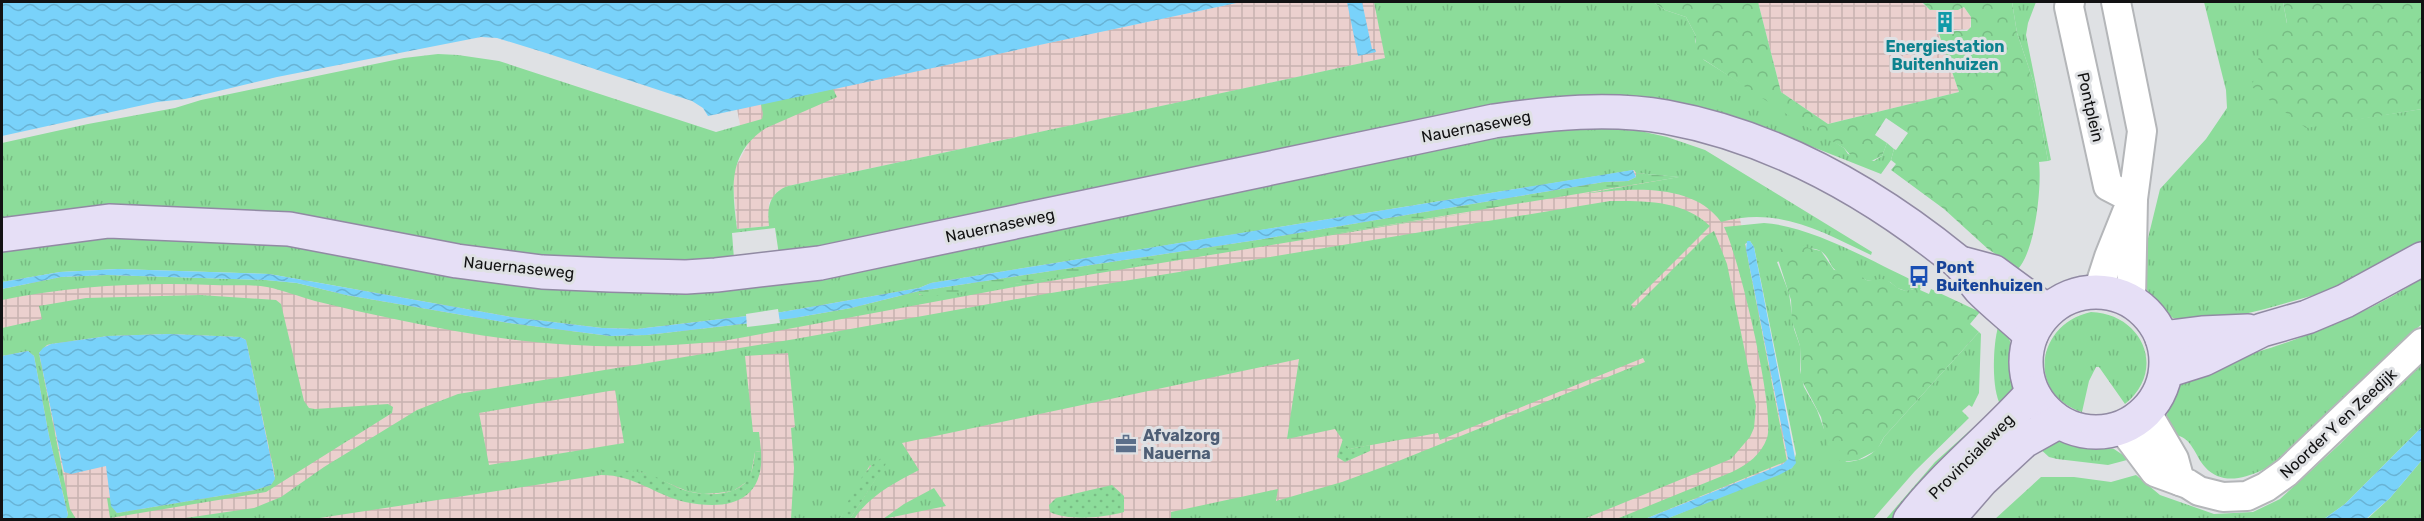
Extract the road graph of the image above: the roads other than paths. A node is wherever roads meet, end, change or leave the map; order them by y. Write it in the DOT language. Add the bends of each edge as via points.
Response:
graph roads {
  1 [pos="2070,2"];
  2 [pos="2116,2"];
  3 [pos="2133,198"];
  4 [pos="2,235"];
  5 [pos="2422,259"];
  6 [pos="2098,291"];
  7 [pos="2130,300"];
  8 [pos="2039,323"];
  9 [pos="2262,330"];
  10 [pos="2162,338"];
  11 [pos="2422,343"];
  12 [pos="2166,371"];
  13 [pos="2032,393"];
  14 [pos="2134,420"];
  15 [pos="2058,422"];
  16 [pos="1910,519"];
  17 [pos="1947,519"];
  1 -- 3 [label="street, Pontplein" via="2108,186"];
  2 -- 3 [label="street" via="2142,131"];
  3 -- 6 [label="street"];
  3 -- 7 [label="street"];
  4 -- 8 [label="main road, Nauernaseweg" via="110,221 289,229 457,261 542,272 716,275 820,263 1494,120 1549,113 1611,113 1666,117 1754,141 1809,164 1864,194 1959,262 1981,289"];
  5 -- 9 [label="main road" via="2345,301"];
  6 -- 7 [label="main road"];
  6 -- 8 [label="main road" via="2065,298"];
  7 -- 10 [label="main road" via="2149,315"];
  8 -- 13 [label="main road" via="2025,356"];
  9 -- 10 [label="main road"];
  9 -- 12 [label="main road" via="2204,359"];
  10 -- 12 [label="main road"];
  11 -- 14 [label="street, Noorder Y en Zeedijk" via="2287,472 2247,496 2223,497 2199,491 2155,472"];
  12 -- 14 [label="main road" via="2160,391"];
  13 -- 15 [label="main road"];
  13 -- 16 [label="main road, Provincialeweg"];
  14 -- 15 [label="main road" via="2109,431 2083,432"];
  15 -- 17 [label="main road, Provincialeweg" via="2024,441"];
}
